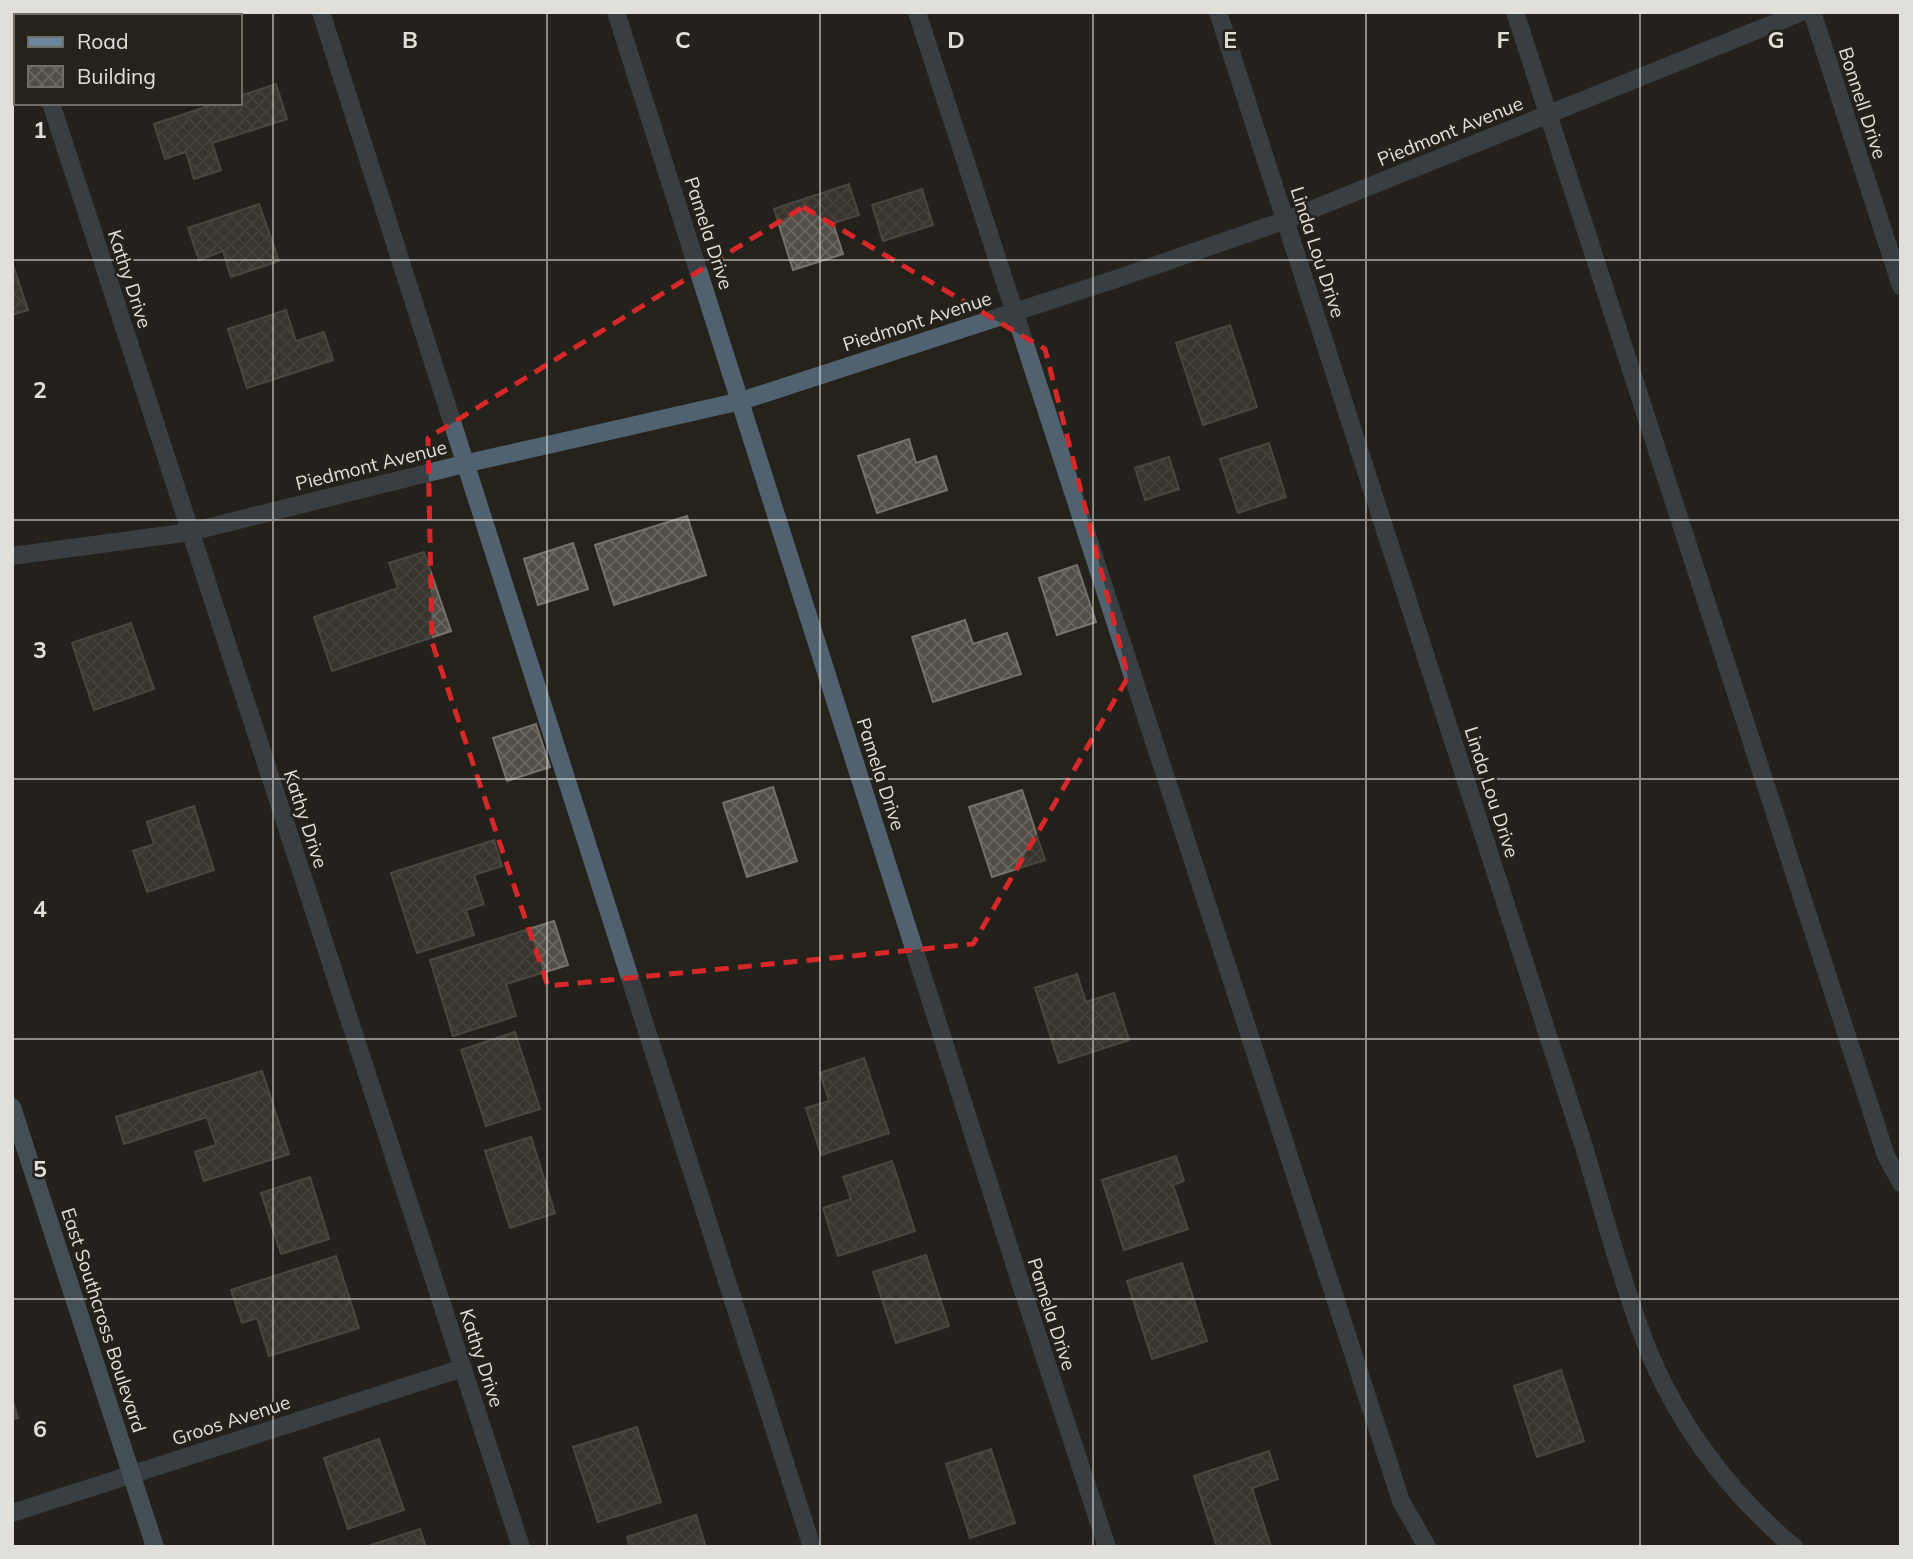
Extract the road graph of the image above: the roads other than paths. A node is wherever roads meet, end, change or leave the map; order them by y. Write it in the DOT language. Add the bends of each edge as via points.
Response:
graph roads {
  1 [pos="320,12"];
  2 [pos="617,12"];
  3 [pos="916,12"];
  4 [pos="1218,12"];
  5 [pos="1515,12"];
  6 [pos="1802,12"];
  7 [pos="1812,12"];
  8 [pos="52,105"];
  9 [pos="1547,115"];
  10 [pos="1286,220"];
  11 [pos="1901,286"];
  12 [pos="1013,312"];
  13 [pos="741,401"];
  14 [pos="464,464"];
  15 [pos="190,532"];
  16 [pos="12,556"];
  17 [pos="12,1107"];
  18 [pos="1901,1183"];
  19 [pos="463,1368"];
  20 [pos="132,1474"];
  21 [pos="12,1513"];
  22 [pos="155,1547"];
  23 [pos="521,1547"];
  24 [pos="812,1547"];
  25 [pos="1107,1547"];
  26 [pos="1427,1547"];
  27 [pos="1794,1547"];
  1 -- 14 [label="street"];
  2 -- 13 [label="street, Pamela Drive"];
  3 -- 12 [label="street"];
  4 -- 10 [label="street, Linda Lou Drive"];
  5 -- 9 [label="street"];
  6 -- 9 [label="street, Piedmont Avenue"];
  7 -- 11 [label="street, Bonnell Drive"];
  8 -- 15 [label="street, Kathy Drive"];
  9 -- 10 [label="street, Piedmont Avenue"];
  9 -- 18 [label="street" via="1886,1156"];
  10 -- 12 [label="street, Piedmont Avenue"];
  10 -- 27 [label="street, Linda Lou Drive" via="1639,1327 1659,1375 1713,1464 1747,1504"];
  12 -- 13 [label="street, Piedmont Avenue"];
  12 -- 26 [label="street" via="1401,1501"];
  13 -- 14 [label="street, Piedmont Avenue"];
  13 -- 25 [label="street, Pamela Drive"];
  14 -- 15 [label="street, Piedmont Avenue"];
  14 -- 24 [label="street"];
  15 -- 16 [label="street, Piedmont Avenue"];
  15 -- 19 [label="street, Kathy Drive"];
  17 -- 20 [label="main road, East Southcross Boulevard"];
  19 -- 20 [label="street, Groos Avenue"];
  19 -- 23 [label="street, Kathy Drive"];
  20 -- 21 [label="street, Groos Avenue"];
  20 -- 22 [label="main road, East Southcross Boulevard"];
}
